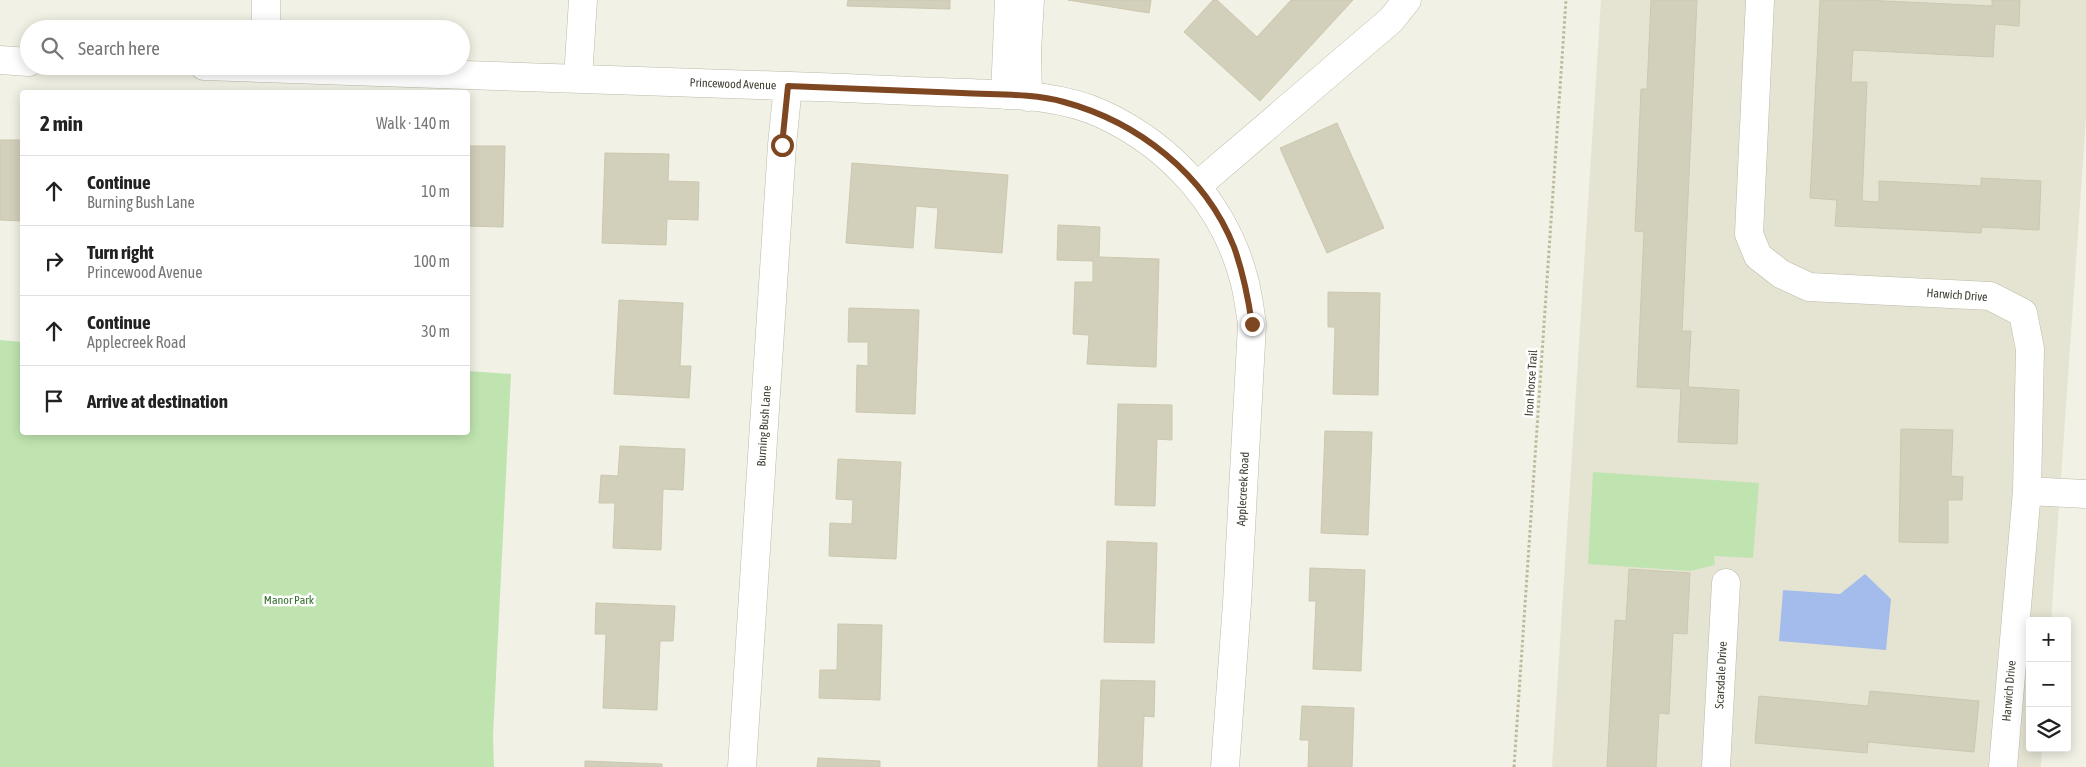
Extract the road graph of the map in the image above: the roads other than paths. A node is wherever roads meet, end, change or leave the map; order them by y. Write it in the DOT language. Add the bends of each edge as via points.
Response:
graph roads {
  1 [pos="266,0"];
  2 [pos="582,0"];
  3 [pos="1009,0"];
  4 [pos="1030,0"];
  5 [pos="1406,0"];
  6 [pos="1760,0"];
  7 [pos="266,20"];
  8 [pos="0,60"];
  9 [pos="20,61"];
  10 [pos="470,74"];
  11 [pos="578,78"];
  12 [pos="788,86"];
  13 [pos="1017,96"];
  14 [pos="1197,186"];
  15 [pos="1219,216"];
  16 [pos="2027,491"];
  17 [pos="2086,494"];
  18 [pos="1726,583"];
  19 [pos="742,767"];
  20 [pos="1225,767"];
  21 [pos="1716,767"];
  22 [pos="2003,767"];
  1 -- 7 [label="street"];
  2 -- 11 [label="street"];
  3 -- 13 [label="street"];
  4 -- 13 [label="street" via="1027,51"];
  5 -- 14 [label="street" via="1391,20"];
  6 -- 16 [label="street, Harwich Drive" via="1749,234 1758,256 1781,274 1809,288 1990,296 2023,313 2030,349"];
  8 -- 9 [label="street"];
  10 -- 11 [label="street, Princewood Avenue"];
  11 -- 12 [label="street, Princewood Avenue"];
  12 -- 13 [label="street, Princewood Avenue"];
  12 -- 19 [label="street, Burning Bush Lane"];
  13 -- 14 [label="street, Princewood Avenue" via="1062,101 1100,113 1172,159"];
  14 -- 15 [label="street, Princewood Avenue"];
  15 -- 20 [label="street, Applecreek Road" via="1246,284 1252,324"];
  16 -- 17 [label="street"];
  16 -- 22 [label="street, Harwich Drive"];
  18 -- 21 [label="street, Scarsdale Drive"];
}
